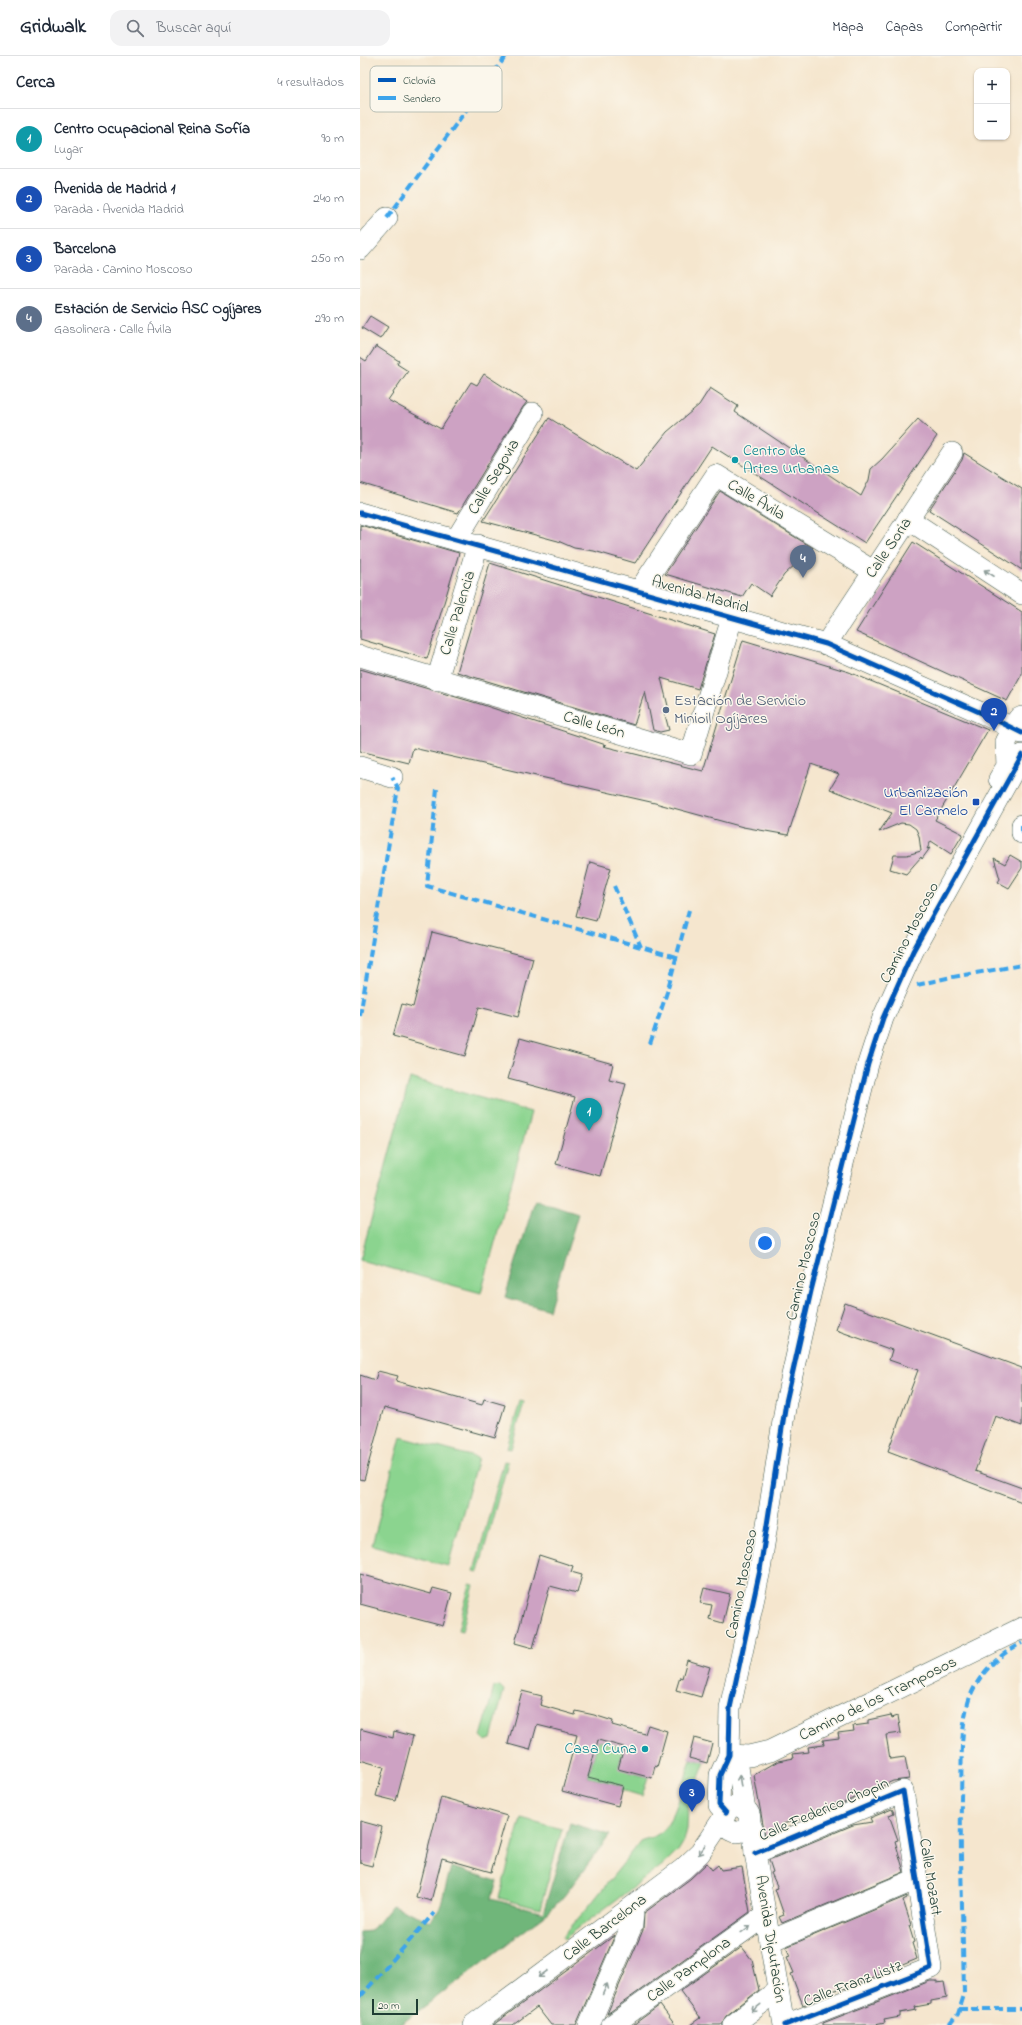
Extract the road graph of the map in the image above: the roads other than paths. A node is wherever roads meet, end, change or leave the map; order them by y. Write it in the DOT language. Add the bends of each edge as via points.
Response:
graph roads {
  1 [pos="387,218"];
  2 [pos="360,249"];
  3 [pos="533,413"];
  4 [pos="952,453"];
  5 [pos="360,513"];
  6 [pos="908,519"];
  7 [pos="456,540"];
  8 [pos="478,545"];
  9 [pos="873,571"];
  10 [pos="639,591"];
  11 [pos="1022,594"];
  12 [pos="732,618"];
  13 [pos="826,644"];
  14 [pos="360,656"];
  15 [pos="437,680"];
  16 [pos="1019,726"];
  17 [pos="1022,755"];
  18 [pos="360,767"];
  19 [pos="1022,768"];
  20 [pos="392,777"];
  21 [pos="1022,781"];
  22 [pos="998,809"];
  23 [pos="1022,825"];
  24 [pos="1022,833"];
  25 [pos="1022,1628"];
  26 [pos="730,1755"];
  27 [pos="903,1791"];
  28 [pos="737,1818"];
  29 [pos="755,1853"];
  30 [pos="917,1879"];
  31 [pos="630,1909"];
  32 [pos="766,1915"];
  33 [pos="770,1941"];
  34 [pos="931,1968"];
  35 [pos="778,1990"];
  36 [pos="473,2025"];
  37 [pos="589,2025"];
  38 [pos="612,2025"];
  39 [pos="733,2025"];
  40 [pos="784,2025"];
  1 -- 2 [label="street"];
  3 -- 7 [label="street, Calle Segovia"];
  4 -- 6 [label="street, Calle Soria"];
  5 -- 7 [label="street, Avenida Madrid"];
  6 -- 9 [label="street, Calle Soria"];
  11 -- 6 [label="street, one-way"];
  7 -- 8 [label="street, Avenida Madrid"];
  8 -- 10 [label="street, Avenida Madrid"];
  8 -- 15 [label="street, Calle Palencia"];
  9 -- 10 [label="street, Calle Ávila" via="716,475"];
  9 -- 13 [label="street, Calle Soria"];
  10 -- 12 [label="street, Avenida Madrid"];
  12 -- 13 [label="street, Avenida Madrid"];
  12 -- 15 [label="street, Calle León" via="691,754"];
  13 -- 16 [label="street, Avenida Madrid"];
  14 -- 15 [label="street, Calle León"];
  16 -- 22 [label="street" via="1006,742 1007,766 991,792"];
  17 -- 22 [label="street, Camino Moscoso"];
  18 -- 20 [label="street"];
  19 -- 22 [label="street"];
  21 -- 22 [label="street, Camino Moscoso"];
  22 -- 26 [label="street, Camino Moscoso" via="913,951 883,1018 868,1064 786,1402 760,1570 730,1708"];
  23 -- 24 [label="street"];
  25 -- 26 [label="street, Camino de los Tramposos" via="770,1752 749,1756"];
  26 -- 28 [label="street, Camino Moscoso" via="738,1767"];
  27 -- 29 [label="street, Calle Federico Chopin"];
  27 -- 30 [label="street, Calle Mozart"];
  28 -- 29 [label="street, Avenida Diputación" via="753,1831"];
  28 -- 31 [label="street, Calle Barcelona, one-way" via="683,1869"];
  29 -- 32 [label="street, Avenida Diputación"];
  30 -- 33 [label="street"];
  30 -- 34 [label="street, Calle Mozart"];
  31 -- 36 [label="street, Calle Barcelona, one-way"];
  37 -- 31 [label="street, one-way" via="632,1925 634,1914"];
  32 -- 33 [label="street, Avenida Diputación"];
  38 -- 32 [label="street, Calle Pamplona, one-way"];
  33 -- 35 [label="street, Avenida Diputación"];
  34 -- 40 [label="street, Calle Franz Listz"];
  35 -- 39 [label="street, one-way"];
  35 -- 40 [label="street, Avenida Diputación"];
}
